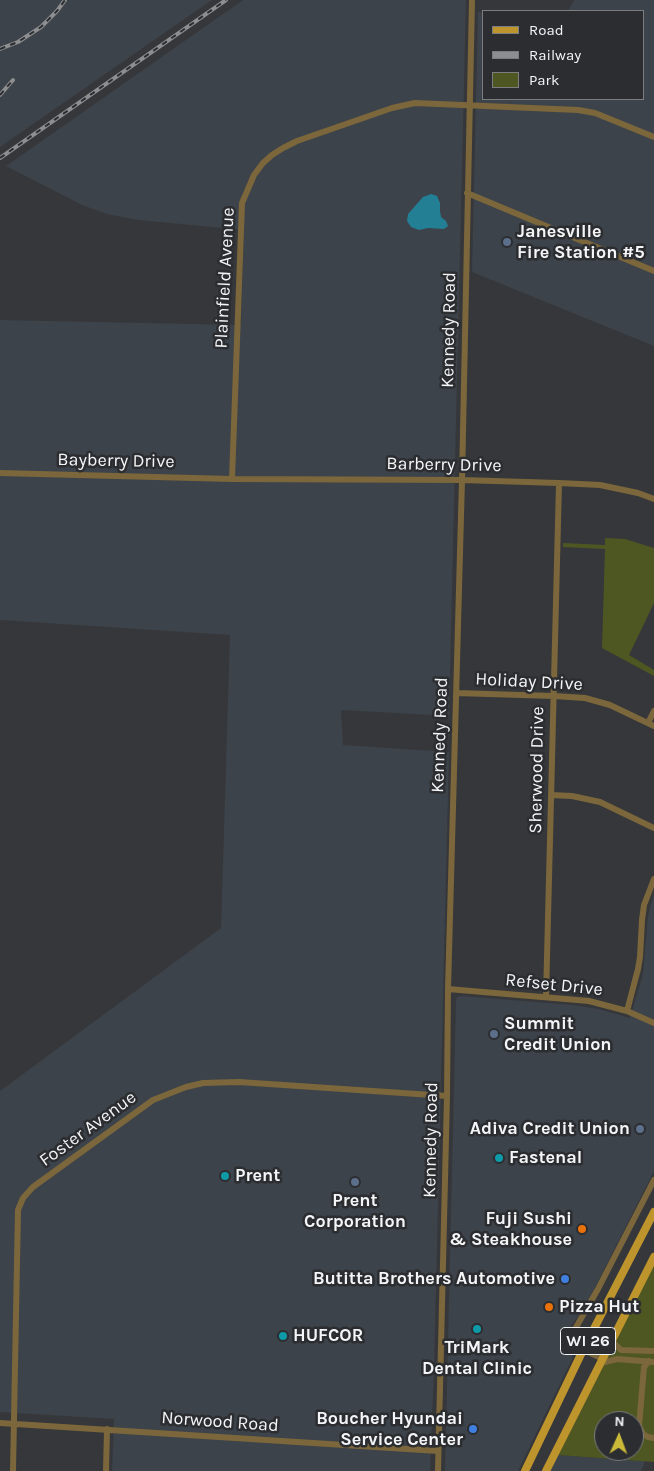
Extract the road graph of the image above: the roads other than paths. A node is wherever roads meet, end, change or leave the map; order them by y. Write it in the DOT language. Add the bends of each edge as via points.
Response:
graph roads {
  1 [pos="472,0"];
  2 [pos="469,104"];
  3 [pos="654,137"];
  4 [pos="467,193"];
  5 [pos="654,270"];
  6 [pos="0,473"];
  7 [pos="232,479"];
  8 [pos="462,480"];
  9 [pos="560,483"];
  10 [pos="654,499"];
  11 [pos="456,693"];
  12 [pos="554,696"];
  13 [pos="654,711"];
  14 [pos="651,725"];
  15 [pos="551,795"];
  16 [pos="654,828"];
  17 [pos="654,879"];
  18 [pos="448,989"];
  19 [pos="546,997"];
  20 [pos="627,1011"];
  21 [pos="654,1023"];
  22 [pos="447,1096"];
  23 [pos="654,1180"];
  24 [pos="654,1212"];
  25 [pos="654,1257"];
  26 [pos="612,1341"];
  27 [pos="583,1350"];
  28 [pos="654,1351"];
  29 [pos="633,1360"];
  30 [pos="602,1361"];
  31 [pos="651,1362"];
  32 [pos="644,1367"];
  33 [pos="0,1423"];
  34 [pos="14,1424"];
  35 [pos="107,1430"];
  36 [pos="654,1438"];
  37 [pos="438,1451"];
  38 [pos="13,1471"];
  39 [pos="106,1471"];
  40 [pos="438,1471"];
  41 [pos="525,1471"];
  42 [pos="546,1471"];
  1 -- 2 [label="street, Kennedy Road"];
  2 -- 3 [label="street, Plainfield Avenue" via="595,113"];
  2 -- 4 [label="street, Kennedy Road"];
  2 -- 7 [label="street, Plainfield Avenue" via="415,102 392,108 297,141 263,163 254,175 242,203"];
  4 -- 5 [label="street"];
  4 -- 8 [label="street, Kennedy Road"];
  6 -- 7 [label="street, Bayberry Drive"];
  7 -- 8 [label="street, Barberry Drive"];
  8 -- 9 [label="street, Barberry Drive"];
  8 -- 11 [label="street, Kennedy Road"];
  9 -- 10 [label="street, Barberry Drive" via="600,485"];
  9 -- 12 [label="street, Sherwood Drive"];
  11 -- 12 [label="street, Holiday Drive"];
  11 -- 18 [label="street, Kennedy Road"];
  12 -- 14 [label="street, Holiday Drive" via="585,698 610,705"];
  12 -- 15 [label="street, Sherwood Drive"];
  13 -- 14 [label="street"];
  15 -- 16 [label="street" via="600,802"];
  15 -- 19 [label="street, Sherwood Drive"];
  17 -- 20 [label="street" via="644,905 638,970"];
  18 -- 19 [label="street, Refset Drive"];
  18 -- 22 [label="street, Kennedy Road"];
  19 -- 20 [label="street, Refset Drive" via="589,1001"];
  20 -- 21 [label="street, Refset Drive"];
  22 -- 34 [label="street, Foster Avenue" via="242,1082 194,1085 153,1100 32,1188 18,1210"];
  22 -- 37 [label="street, Kennedy Road"];
  23 -- 27 [label="street" via="598,1289 572,1331 572,1343"];
  24 -- 27 [label="main road, WI 26"];
  25 -- 26 [label="main road, WI 26"];
  26 -- 28 [label="street" via="621,1350"];
  26 -- 30 [label="main road, WI 26"];
  27 -- 30 [label="street"];
  27 -- 41 [label="main road, WI 26"];
  29 -- 30 [label="street"];
  29 -- 31 [label="street"];
  29 -- 32 [label="street"];
  30 -- 42 [label="main road, WI 26"];
  31 -- 32 [label="street"];
  32 -- 36 [label="street" via="639,1426 643,1434"];
  33 -- 34 [label="street, Norwood Road"];
  34 -- 35 [label="street, Norwood Road"];
  34 -- 38 [label="street, Foster Avenue"];
  35 -- 37 [label="street, Norwood Road"];
  35 -- 39 [label="street"];
  37 -- 40 [label="street, Kennedy Road"];
}
